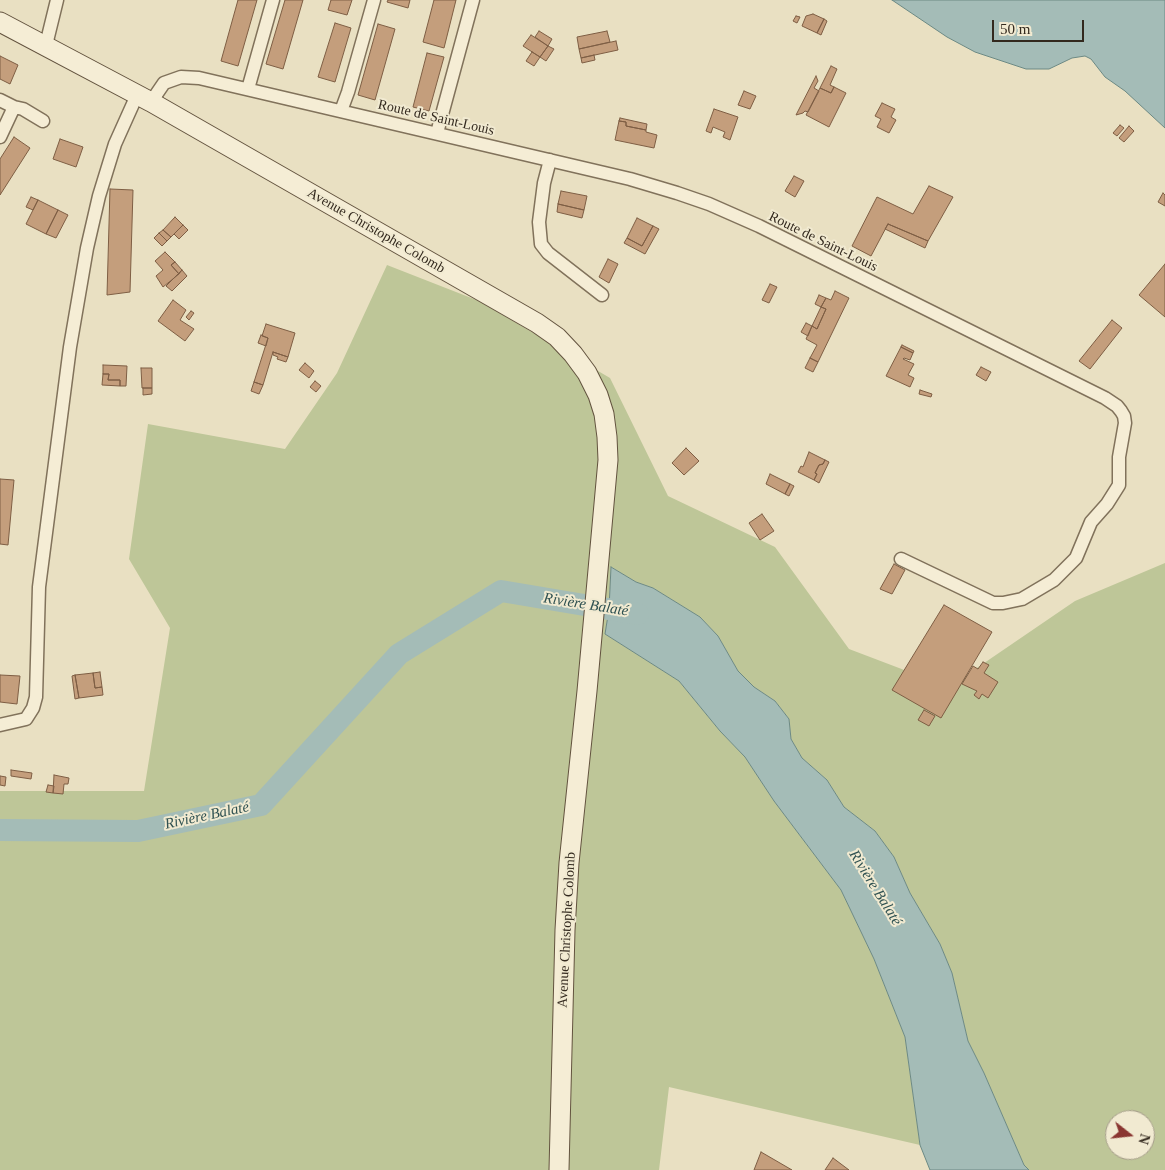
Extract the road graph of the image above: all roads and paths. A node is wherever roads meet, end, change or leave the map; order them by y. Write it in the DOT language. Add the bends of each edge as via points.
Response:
graph roads {
  1 [pos="57,0"];
  2 [pos="273,0"];
  3 [pos="374,0"];
  4 [pos="473,0"];
  5 [pos="0,22"];
  6 [pos="46,45"];
  7 [pos="248,89"];
  8 [pos="144,99"];
  9 [pos="0,100"];
  10 [pos="14,107"];
  11 [pos="341,111"];
  12 [pos="43,121"];
  13 [pos="436,133"];
  14 [pos="0,137"];
  15 [pos="550,160"];
  16 [pos="602,294"];
  17 [pos="901,559"];
  18 [pos="0,725"];
  19 [pos="559,1170"];
  1 -- 6 [label="street"];
  2 -- 7 [label="street"];
  3 -- 11 [label="street"];
  4 -- 13 [label="street"];
  5 -- 6 [label="street, Avenue Christophe Colomb"];
  6 -- 8 [label="street, Avenue Christophe Colomb"];
  7 -- 8 [label="street, Route de Saint-Louis" via="182,77 164,83"];
  7 -- 11 [label="street, Route de Saint-Louis"];
  8 -- 18 [label="street, Route de Saint-Louis" via="115,144 87,248 39,587 36,697 26,719"];
  8 -- 19 [label="street, Avenue Christophe Colomb" via="537,323 573,354 598,395 608,437 608,460 569,862"];
  9 -- 10 [label="street"];
  10 -- 12 [label="street"];
  10 -- 14 [label="street"];
  11 -- 13 [label="street, Route de Saint-Louis"];
  13 -- 15 [label="street, Route de Saint-Louis"];
  15 -- 16 [label="street" via="539,222 541,244 548,253"];
  15 -- 17 [label="street, Route de Saint-Louis" via="630,179 709,204 1105,398 1121,411 1124,423 1119,485 1091,522 1076,558 1054,580 1022,599 993,603"];
}
